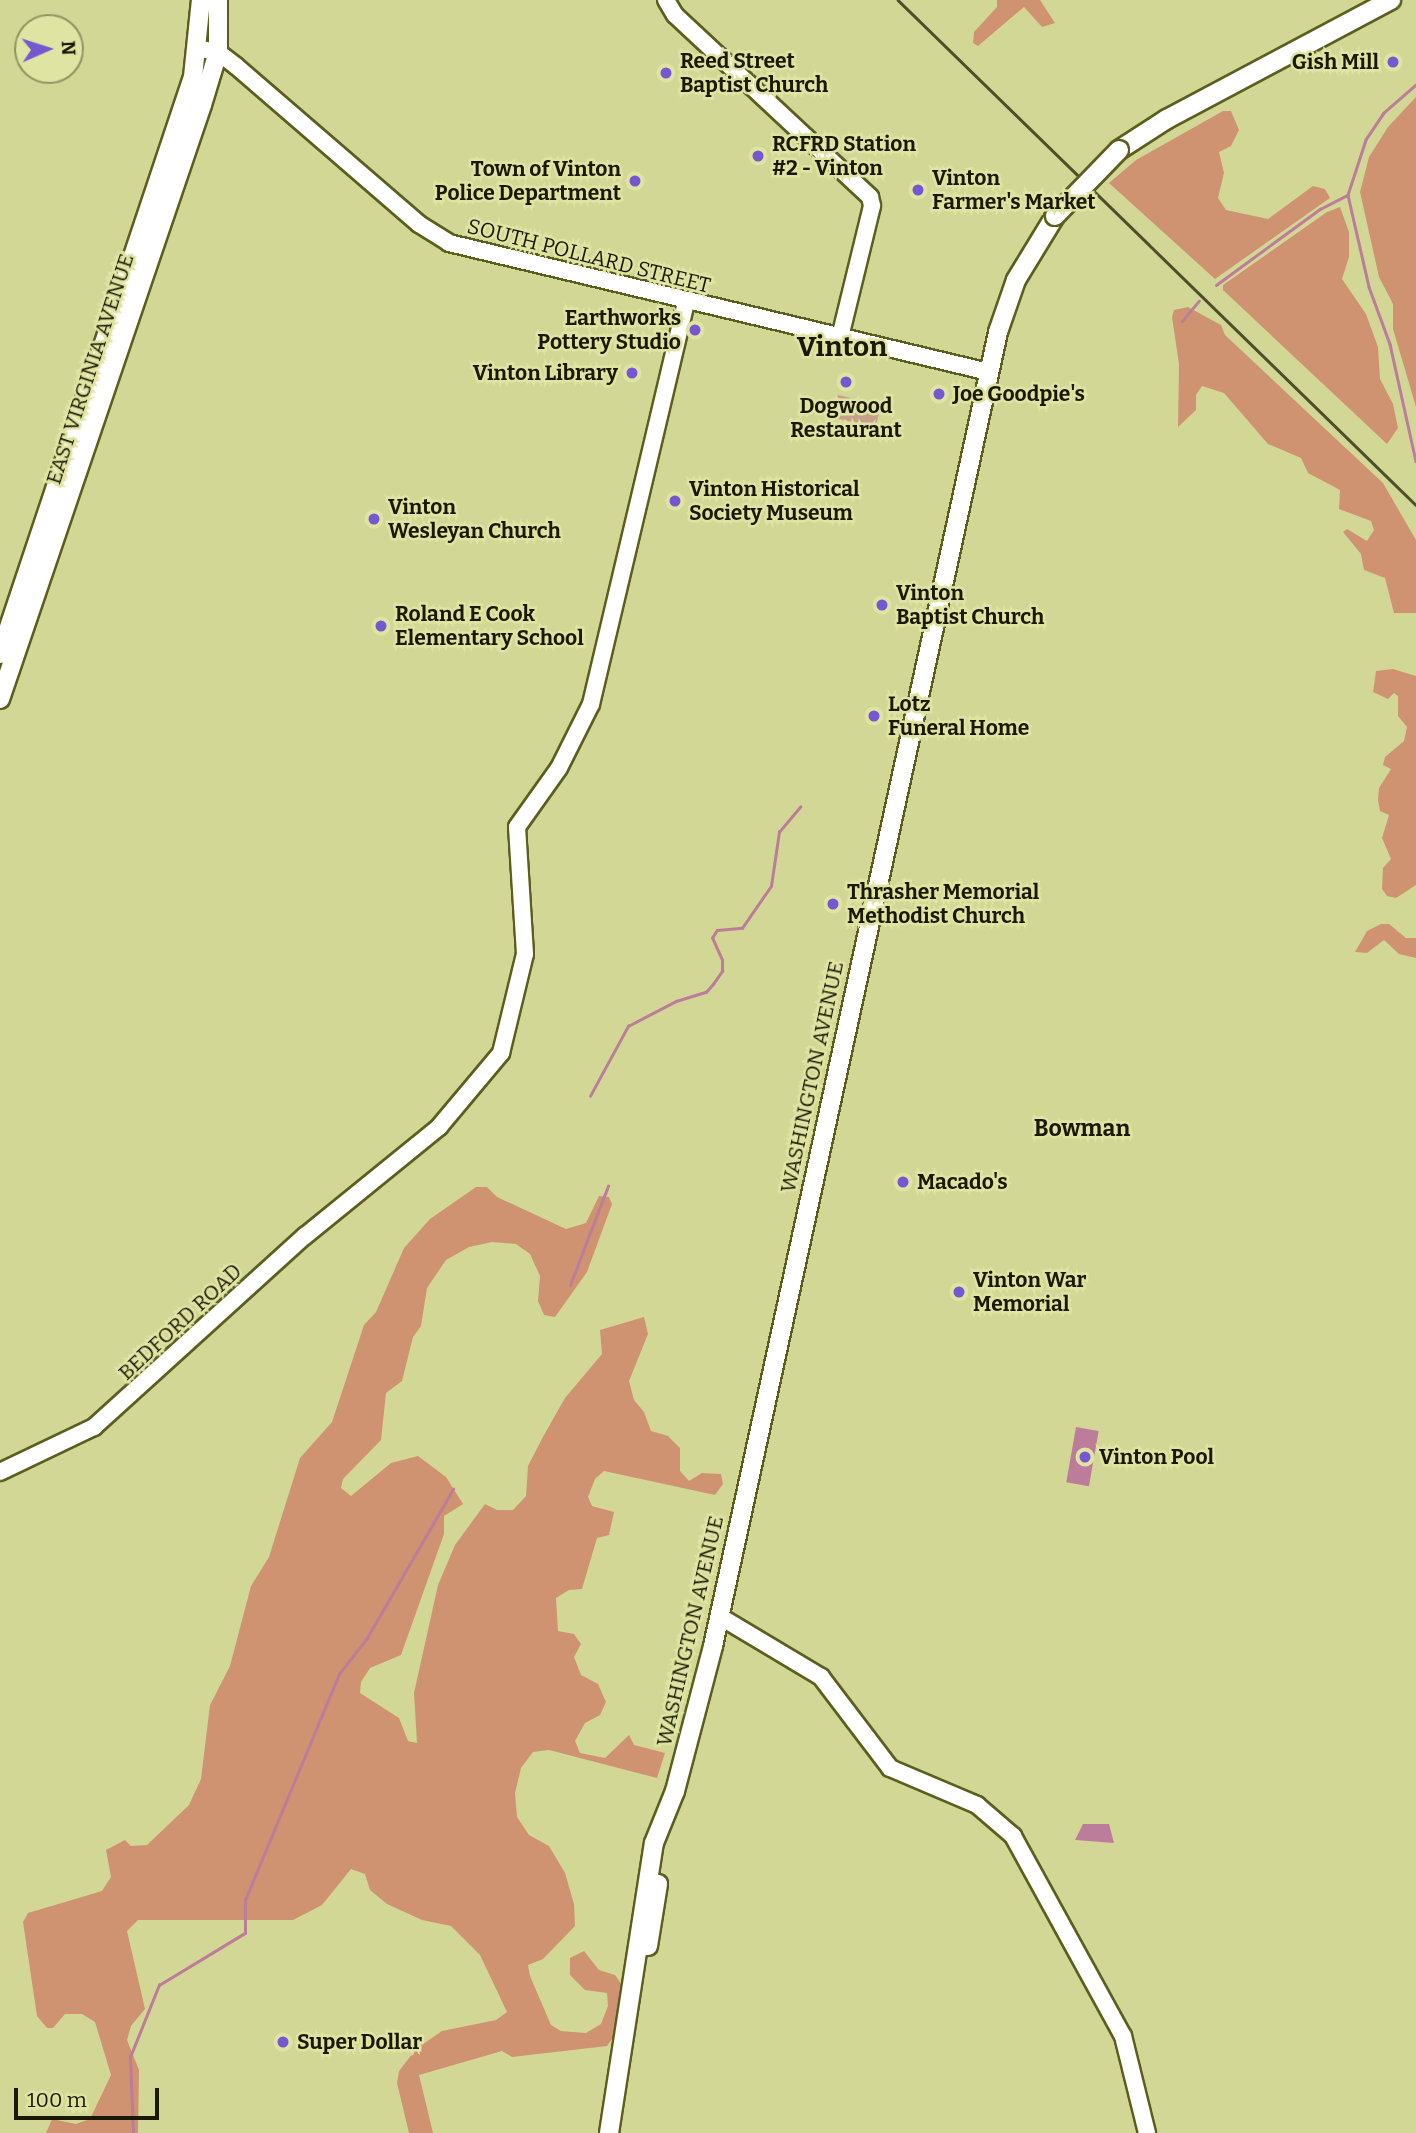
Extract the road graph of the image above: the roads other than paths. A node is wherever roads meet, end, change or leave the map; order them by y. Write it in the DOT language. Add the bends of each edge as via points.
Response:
graph roads {
  1 [pos="201,0"];
  2 [pos="218,0"];
  3 [pos="666,0"];
  4 [pos="1391,0"];
  5 [pos="209,50"];
  6 [pos="686,301"];
  7 [pos="840,337"];
  8 [pos="989,372"];
  9 [pos="0,654"];
  10 [pos="0,699"];
  11 [pos="5,1470"];
  12 [pos="719,1616"];
  13 [pos="675,1791"];
  14 [pos="609,2133"];
  15 [pos="620,2133"];
  16 [pos="1147,2133"];
  1 -- 5 [label="main road"];
  2 -- 5 [label="main road"];
  3 -- 7 [label="street" via="676,15 870,197 872,206"];
  4 -- 8 [label="main road, WASHINGTON AVENUE, bridge" via="1167,119 1119,150 1055,216 1011,292"];
  5 -- 6 [label="street, SOUTH POLLARD STREET" via="439,239"];
  5 -- 9 [label="main road, EAST VIRGINIA AVENUE"];
  5 -- 10 [label="main road, EAST VIRGINIA AVENUE" via="45,577"];
  6 -- 7 [label="street, SOUTH POLLARD STREET"];
  6 -- 11 [label="street, BEDFORD ROAD" via="592,704 559,768 517,827 525,954 506,1040 495,1063 453,1113 363,1187 94,1427"];
  7 -- 8 [label="street, SOUTH POLLARD STREET"];
  8 -- 12 [label="main road, WASHINGTON AVENUE"];
  12 -- 13 [label="main road, WASHINGTON AVENUE"];
  12 -- 16 [label="street" via="821,1677 890,1768 977,1805 1013,1836 1123,2036"];
  13 -- 14 [label="main road, WASHINGTON AVENUE" via="649,1870"];
  13 -- 15 [label="main road, WASHINGTON AVENUE"];
}
